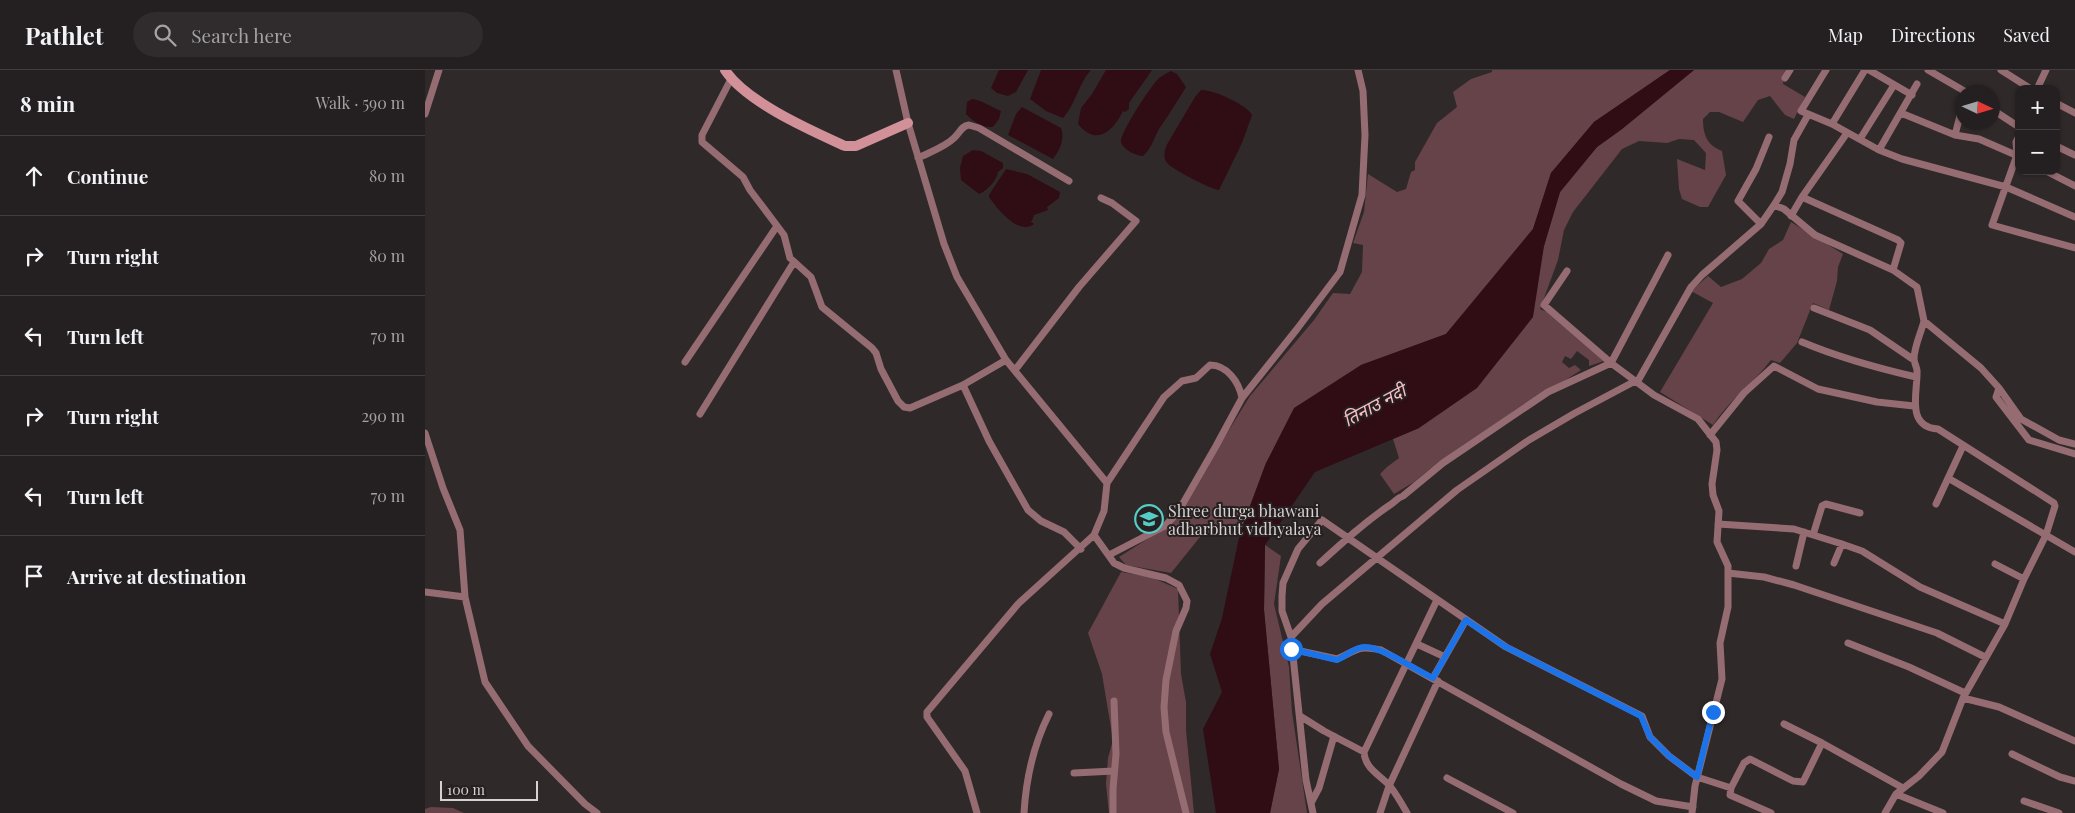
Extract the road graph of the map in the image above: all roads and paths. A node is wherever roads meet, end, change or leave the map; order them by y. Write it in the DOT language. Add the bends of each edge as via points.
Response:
graph roads {
  1 [pos="439,70"];
  2 [pos="725,70"];
  3 [pos="896,70"];
  4 [pos="1358,70"];
  5 [pos="1790,70"];
  6 [pos="1826,70"];
  7 [pos="1865,70"];
  8 [pos="1869,70"];
  9 [pos="1928,70"];
  10 [pos="2001,70"];
  11 [pos="2046,70"];
  12 [pos="1785,78"];
  13 [pos="731,79"];
  14 [pos="1917,84"];
  15 [pos="1894,85"];
  16 [pos="2025,85"];
  17 [pos="2039,85"];
  18 [pos="1955,86"];
  19 [pos="1912,95"];
  20 [pos="2060,105"];
  21 [pos="1901,113"];
  22 [pos="2075,113"];
  23 [pos="425,114"];
  24 [pos="2000,115"];
  25 [pos="1808,116"];
  26 [pos="908,123"];
  27 [pos="1832,124"];
  28 [pos="2015,124"];
  29 [pos="1956,130"];
  30 [pos="1847,133"];
  31 [pos="1955,135"];
  32 [pos="1769,136"];
  33 [pos="1860,139"];
  34 [pos="2060,148"];
  35 [pos="1879,150"];
  36 [pos="2015,155"];
  37 [pos="2075,155"];
  38 [pos="918,158"];
  39 [pos="2015,164"];
  40 [pos="2054,175"];
  41 [pos="1069,181"];
  42 [pos="2075,186"];
  43 [pos="2006,187"];
  44 [pos="1802,197"];
  45 [pos="1101,198"];
  46 [pos="1774,205"];
  47 [pos="1791,216"];
  48 [pos="2075,217"];
  49 [pos="1761,224"];
  50 [pos="777,226"];
  51 [pos="2075,248"];
  52 [pos="1668,254"];
  53 [pos="794,262"];
  54 [pos="1893,270"];
  55 [pos="1567,271"];
  56 [pos="1814,308"];
  57 [pos="1924,321"];
  58 [pos="1802,342"];
  59 [pos="1006,360"];
  60 [pos="1914,360"];
  61 [pos="685,362"];
  62 [pos="1611,363"];
  63 [pos="1015,370"];
  64 [pos="1916,377"];
  65 [pos="1636,381"];
  66 [pos="963,386"];
  67 [pos="1999,388"];
  68 [pos="1242,398"];
  69 [pos="1914,406"];
  70 [pos="700,414"];
  71 [pos="425,433"];
  72 [pos="1710,435"];
  73 [pos="2075,444"];
  74 [pos="1963,446"];
  75 [pos="2075,454"];
  76 [pos="1948,478"];
  77 [pos="1107,483"];
  78 [pos="1935,504"];
  79 [pos="1860,513"];
  80 [pos="1718,524"];
  81 [pos="1803,532"];
  82 [pos="1094,535"];
  83 [pos="1813,535"];
  84 [pos="2046,535"];
  85 [pos="1346,538"];
  86 [pos="1842,544"];
  87 [pos="1081,549"];
  88 [pos="2075,552"];
  89 [pos="1109,555"];
  90 [pos="1377,556"];
  91 [pos="1320,563"];
  92 [pos="1834,563"];
  93 [pos="1995,564"];
  94 [pos="1796,566"];
  95 [pos="1728,573"];
  96 [pos="2024,579"];
  97 [pos="425,592"];
  98 [pos="465,597"];
  99 [pos="1437,600"];
  100 [pos="1466,620"];
  101 [pos="2005,624"];
  102 [pos="1291,637"];
  103 [pos="1848,643"];
  104 [pos="1417,644"];
  105 [pos="1291,649"];
  106 [pos="1445,657"];
  107 [pos="1985,657"];
  108 [pos="1407,665"];
  109 [pos="1435,679"];
  110 [pos="1964,696"];
  111 [pos="1114,700"];
  112 [pos="1049,714"];
  113 [pos="1300,716"];
  114 [pos="1784,724"];
  115 [pos="1334,736"];
  116 [pos="2075,741"];
  117 [pos="1822,743"];
  118 [pos="1365,752"];
  119 [pos="2012,754"];
  120 [pos="1114,771"];
  121 [pos="1074,773"];
  122 [pos="1697,777"];
  123 [pos="1447,778"];
  124 [pos="2075,781"];
  125 [pos="1389,786"];
  126 [pos="1731,788"];
  127 [pos="1903,788"];
  128 [pos="1896,794"];
  129 [pos="2024,801"];
  130 [pos="1311,803"];
  131 [pos="1693,810"];
  132 [pos="597,813"];
  133 [pos="977,813"];
  134 [pos="1025,813"];
  135 [pos="1113,813"];
  136 [pos="1186,813"];
  137 [pos="1313,813"];
  138 [pos="1380,813"];
  139 [pos="1407,813"];
  140 [pos="1513,813"];
  141 [pos="1771,813"];
  142 [pos="1885,813"];
  143 [pos="1943,813"];
  144 [pos="2059,813"];
  1 -- 23 [label="street"];
  2 -- 13 [label="street"];
  3 -- 26 [label="street"];
  4 -- 68 [label="street" via="1363,90 1365,135 1362,196 1340,272"];
  5 -- 12 [label="street"];
  6 -- 25 [label="street" via="1801,111"];
  7 -- 27 [label="street"];
  8 -- 15 [label="street"];
  9 -- 18 [label="street"];
  10 -- 16 [label="street"];
  11 -- 17 [label="street"];
  13 -- 26 [label="street" via="780,114 845,146 856,146"];
  13 -- 50 [label="street" via="701,139 743,177"];
  14 -- 19 [label="street"];
  15 -- 19 [label="street"];
  15 -- 33 [label="street"];
  19 -- 21 [label="street"];
  20 -- 22 [label="street"];
  21 -- 31 [label="street"];
  21 -- 35 [label="street"];
  24 -- 28 [label="street"];
  25 -- 27 [label="street"];
  25 -- 46 [label="street" via="1794,140 1785,182"];
  26 -- 38 [label="street"];
  27 -- 30 [label="street"];
  29 -- 31 [label="street"];
  30 -- 33 [label="street"];
  30 -- 44 [label="street"];
  31 -- 36 [label="street" via="1979,139"];
  32 -- 49 [label="street" via="1738,201"];
  33 -- 35 [label="street"];
  34 -- 37 [label="street"];
  35 -- 43 [label="street"];
  38 -- 41 [label="street" via="949,142 969,125"];
  38 -- 59 [label="street" via="957,277"];
  39 -- 43 [label="street"];
  40 -- 42 [label="street"];
  43 -- 48 [label="street"];
  43 -- 51 [label="street" via="1992,225"];
  44 -- 47 [label="street"];
  44 -- 54 [label="street" via="1898,240 1901,243"];
  45 -- 63 [label="street" via="1136,220"];
  46 -- 47 [label="street"];
  46 -- 49 [label="street"];
  47 -- 54 [label="street" via="1815,235"];
  49 -- 65 [label="street" via="1691,287"];
  50 -- 53 [label="street" via="784,234 788,254"];
  50 -- 61 [label="street"];
  52 -- 62 [label="street"];
  53 -- 66 [label="street" via="811,277 825,310 876,353 881,369 904,407 910,408"];
  53 -- 70 [label="street"];
  54 -- 57 [label="street" via="1917,287"];
  55 -- 62 [label="street" via="1544,305"];
  56 -- 60 [label="street" via="1870,330"];
  57 -- 60 [label="street"];
  57 -- 67 [label="street" via="1981,368"];
  58 -- 64 [label="street" via="1867,366"];
  59 -- 63 [label="street"];
  59 -- 66 [label="street"];
  60 -- 64 [label="street"];
  62 -- 65 [label="street"];
  62 -- 85 [label="street" via="1547,392 1443,463"];
  63 -- 77 [label="street"];
  64 -- 69 [label="street"];
  65 -- 72 [label="street" via="1653,395 1698,419"];
  65 -- 90 [label="street" via="1529,440 1457,490"];
  66 -- 87 [label="street" via="989,441 1028,510 1041,521 1064,532"];
  67 -- 73 [label="street" via="2021,419 2059,440"];
  67 -- 75 [label="street" via="1996,397 2029,440"];
  68 -- 77 [label="street" via="1240,386 1216,365 1210,365 1196,378 1183,381 1164,397"];
  68 -- 89 [label="street" via="1170,522"];
  69 -- 72 [label="street" via="1877,402 1818,389 1773,366 1744,393"];
  69 -- 74 [label="street" via="1931,429 1938,429"];
  71 -- 98 [label="street" via="460,530"];
  72 -- 80 [label="street" via="1717,450 1712,484 1719,511"];
  74 -- 76 [label="street"];
  74 -- 84 [label="street" via="2054,503"];
  76 -- 78 [label="street"];
  76 -- 84 [label="street"];
  77 -- 82 [label="street" via="1104,511"];
  79 -- 83 [label="street" via="1826,504 1822,506"];
  80 -- 81 [label="street"];
  80 -- 95 [label="street" via="1717,542"];
  81 -- 83 [label="street"];
  81 -- 94 [label="street"];
  82 -- 87 [label="street"];
  82 -- 89 [label="street"];
  83 -- 86 [label="street"];
  84 -- 88 [label="street"];
  84 -- 96 [label="street"];
  85 -- 90 [label="street"];
  85 -- 91 [label="street"];
  85 -- 102 [label="street" via="1322,520 1298,550 1283,583 1281,596"];
  86 -- 92 [label="street"];
  86 -- 101 [label="street" via="1862,552 1920,587"];
  87 -- 133 [label="street" via="1018,604 927,712 927,717 965,771"];
  89 -- 136 [label="street" via="1114,563 1125,568 1166,578 1179,585 1187,601 1176,631 1163,707 1167,740"];
  90 -- 99 [label="street"];
  90 -- 102 [label="street" via="1322,604"];
  93 -- 96 [label="street"];
  95 -- 107 [label="street" via="1764,577 1794,586 1937,633"];
  95 -- 122 [label="street" via="1728,607 1720,643 1722,678"];
  96 -- 101 [label="street"];
  97 -- 98 [label="street"];
  98 -- 132 [label="street" via="485,682 528,746"];
  99 -- 100 [label="street"];
  99 -- 104 [label="street"];
  100 -- 106 [label="street"];
  100 -- 122 [label="street" via="1506,647 1641,716 1650,737"];
  101 -- 107 [label="street"];
  102 -- 105 [label="street"];
  103 -- 110 [label="street" via="1909,667"];
  104 -- 106 [label="street"];
  104 -- 108 [label="street"];
  105 -- 108 [label="street" via="1337,660 1365,647 1381,650"];
  105 -- 113 [label="street"];
  106 -- 109 [label="street"];
  107 -- 110 [label="street"];
  108 -- 109 [label="street"];
  108 -- 118 [label="street"];
  109 -- 125 [label="street"];
  109 -- 131 [label="street" via="1621,784 1657,801"];
  110 -- 116 [label="street" via="1999,707"];
  110 -- 127 [label="street" via="1942,752"];
  111 -- 120 [label="street"];
  112 -- 134 [label="street" via="1031,763"];
  113 -- 115 [label="street"];
  113 -- 130 [label="street"];
  114 -- 117 [label="street"];
  115 -- 118 [label="street"];
  115 -- 130 [label="street" via="1319,788"];
  117 -- 126 [label="street" via="1803,782 1793,781 1750,759 1744,763"];
  117 -- 127 [label="street"];
  118 -- 125 [label="street" via="1369,766"];
  119 -- 124 [label="street"];
  120 -- 121 [label="street"];
  120 -- 135 [label="street"];
  122 -- 126 [label="street"];
  122 -- 131 [label="street"];
  123 -- 140 [label="street"];
  125 -- 138 [label="street"];
  125 -- 139 [label="street"];
  126 -- 141 [label="street" via="1730,795"];
  127 -- 128 [label="street"];
  128 -- 142 [label="street"];
  128 -- 143 [label="street"];
  129 -- 144 [label="street"];
  130 -- 137 [label="street"];
}
